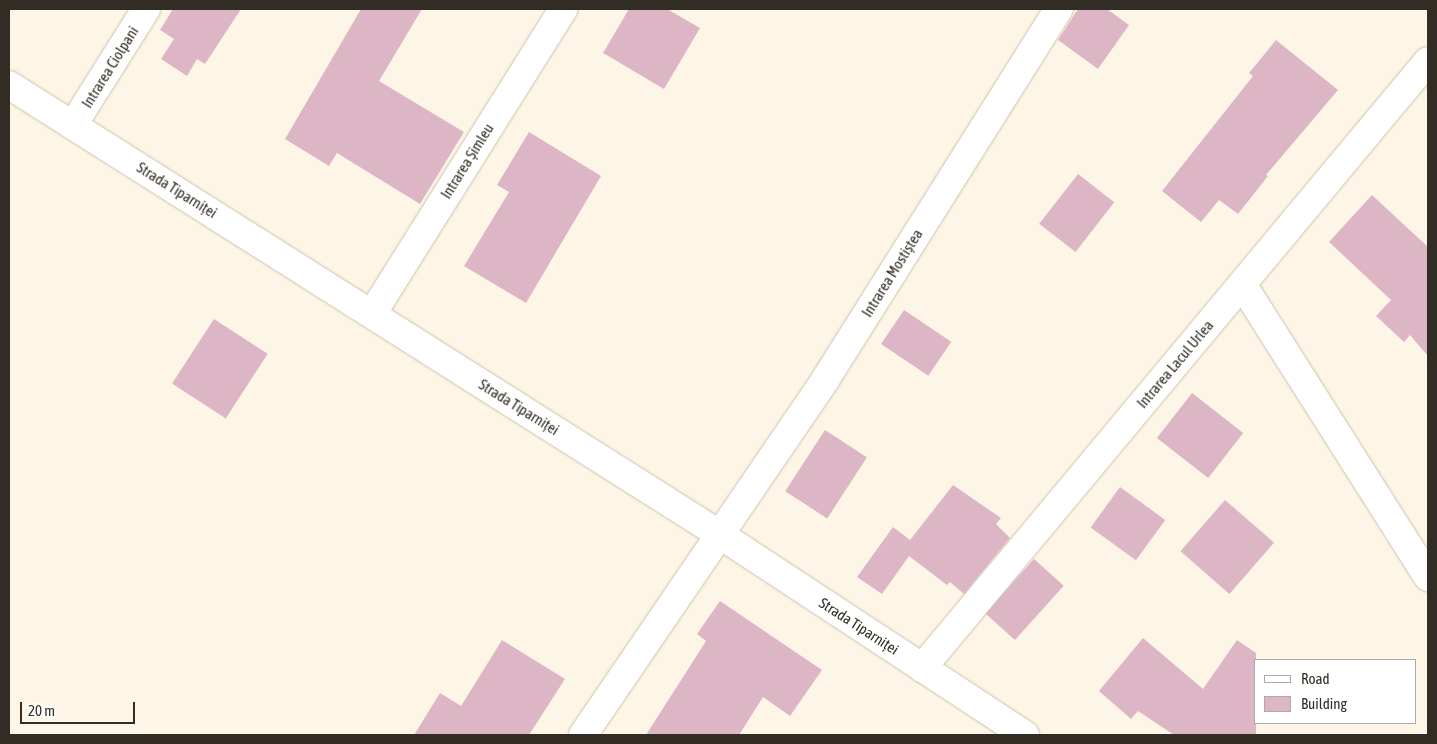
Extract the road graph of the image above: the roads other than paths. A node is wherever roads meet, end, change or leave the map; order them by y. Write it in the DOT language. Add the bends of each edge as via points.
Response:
graph roads {
  1 [pos="146,9"];
  2 [pos="563,9"];
  3 [pos="1059,9"];
  4 [pos="1428,61"];
  5 [pos="9,85"];
  6 [pos="73,125"];
  7 [pos="1242,284"];
  8 [pos="372,314"];
  9 [pos="719,534"];
  10 [pos="1428,577"];
  11 [pos="922,668"];
  12 [pos="583,735"];
  13 [pos="1025,735"];
  1 -- 6 [label="street, Intrarea Ciolpani"];
  2 -- 8 [label="street, Intrarea Șimleu"];
  3 -- 9 [label="street, Intrarea Mostiștea" via="825,380"];
  4 -- 7 [label="street, Intrarea Lacul Urlea"];
  5 -- 6 [label="street, Strada Tiparniței"];
  6 -- 8 [label="street, Strada Tiparniței"];
  7 -- 10 [label="street"];
  7 -- 11 [label="street, Intrarea Lacul Urlea"];
  8 -- 9 [label="street, Strada Tiparniței"];
  9 -- 11 [label="street, Strada Tiparniței"];
  9 -- 12 [label="street, Intrarea Mostiștea"];
  11 -- 13 [label="street, Strada Tiparniței"];
}
